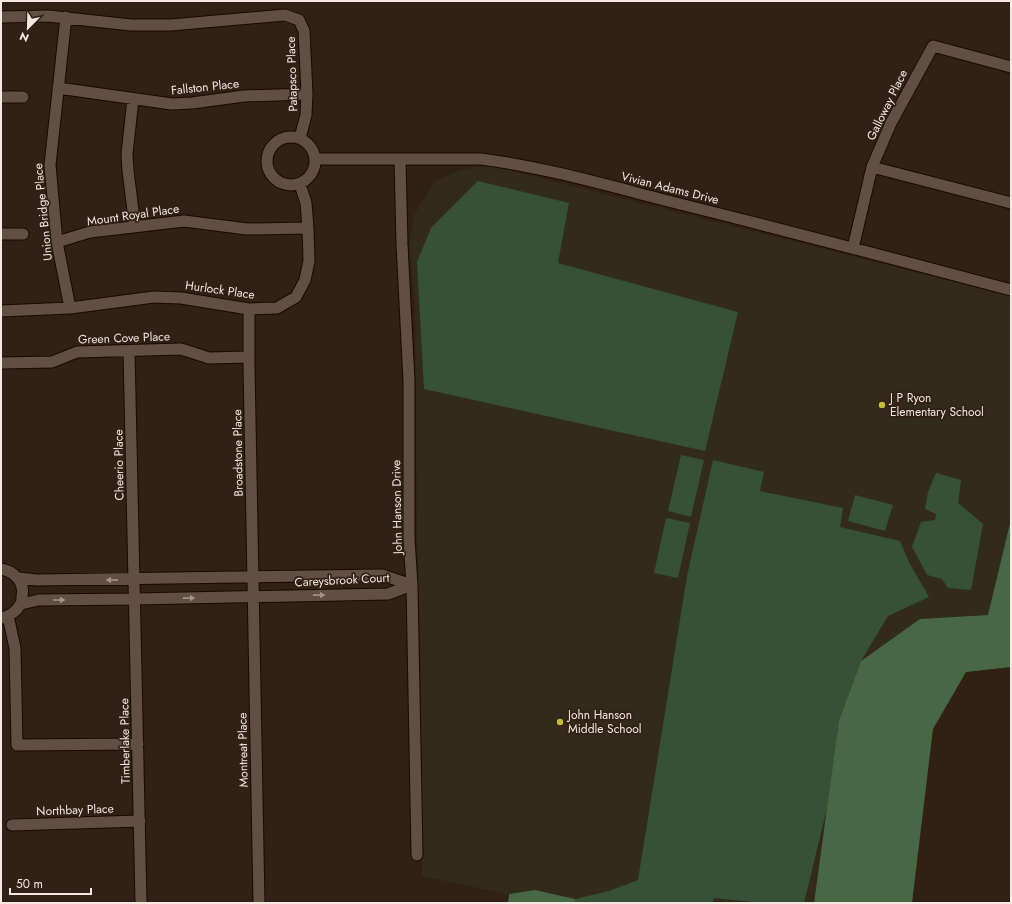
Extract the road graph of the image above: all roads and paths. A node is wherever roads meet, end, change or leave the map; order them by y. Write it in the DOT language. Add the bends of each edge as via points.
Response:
graph roads {
  1 [pos="1,17"];
  2 [pos="66,17"];
  3 [pos="1011,67"];
  4 [pos="58,88"];
  5 [pos="308,94"];
  6 [pos="1,97"];
  7 [pos="23,97"];
  8 [pos="133,99"];
  9 [pos="300,138"];
  10 [pos="316,159"];
  11 [pos="400,159"];
  12 [pos="872,168"];
  13 [pos="300,184"];
  14 [pos="1011,203"];
  15 [pos="135,226"];
  16 [pos="308,228"];
  17 [pos="1,234"];
  18 [pos="23,234"];
  19 [pos="57,242"];
  20 [pos="853,248"];
  21 [pos="1011,290"];
  22 [pos="70,308"];
  23 [pos="249,309"];
  24 [pos="1,312"];
  25 [pos="129,351"];
  26 [pos="249,357"];
  27 [pos="1,363"];
  28 [pos="1,569"];
  29 [pos="18,578"];
  30 [pos="253,578"];
  31 [pos="134,579"];
  32 [pos="412,585"];
  33 [pos="253,597"];
  34 [pos="135,599"];
  35 [pos="21,604"];
  36 [pos="5,617"];
  37 [pos="138,744"];
  38 [pos="140,822"];
  39 [pos="12,825"];
  40 [pos="417,855"];
  41 [pos="141,903"];
  42 [pos="260,903"];
  1 -- 2 [label="street, Patapsco Place"];
  2 -- 4 [label="street, Union Bridge Place"];
  2 -- 5 [label="street, Patapsco Place" via="131,25 171,25 284,15 299,20 304,31"];
  3 -- 12 [label="street, Galloway Place" via="932,46 891,122"];
  4 -- 8 [label="street, Fallston Place"];
  4 -- 19 [label="street, Union Bridge Place" via="50,165"];
  5 -- 8 [label="street, Fallston Place" via="244,96 172,104"];
  5 -- 9 [label="street, Patapsco Place"];
  6 -- 7 [label="street"];
  8 -- 15 [label="street" via="128,165"];
  9 -- 10 [label="street" via="311,146"];
  9 -- 13 [label="street" via="288,137 276,142 271,148 267,162 268,170 278,182 289,186"];
  10 -- 11 [label="street, Vivian Adams Drive"];
  10 -- 13 [label="street" via="316,167 312,174"];
  11 -- 20 [label="street, Vivian Adams Drive" via="481,159 563,173"];
  11 -- 32 [label="street, John Hanson Drive" via="409,381 409,539"];
  12 -- 14 [label="street"];
  12 -- 20 [label="street, Galloway Place"];
  13 -- 16 [label="street, Hurlock Place" via="306,203"];
  15 -- 16 [label="street, Mount Royal Place" via="184,221 247,229"];
  15 -- 19 [label="street, Mount Royal Place" via="90,232"];
  16 -- 23 [label="street, Hurlock Place" via="309,261 306,280 296,297 277,308"];
  17 -- 18 [label="street"];
  19 -- 22 [label="street, Union Bridge Place"];
  20 -- 21 [label="street, Vivian Adams Drive"];
  22 -- 23 [label="street, Hurlock Place" via="154,297 181,298"];
  22 -- 24 [label="street, Hurlock Place"];
  23 -- 26 [label="street, Broadstone Place"];
  25 -- 26 [label="street, Green Cove Place" via="181,349 209,358"];
  25 -- 27 [label="street, Green Cove Place" via="77,352 52,362"];
  25 -- 31 [label="street, Cheerio Place"];
  26 -- 30 [label="street, Broadstone Place"];
  28 -- 29 [label="street" via="11,572"];
  31 -- 29 [label="street, Careysbrook Court, one-way"];
  29 -- 35 [label="street" via="23,592"];
  30 -- 31 [label="street, Careysbrook Court"];
  30 -- 32 [label="street, Careysbrook Court" via="382,575"];
  30 -- 33 [label="street, Broadstone Place"];
  31 -- 34 [label="street, Timberlake Place"];
  33 -- 32 [label="street, Careysbrook Court, one-way" via="388,594"];
  32 -- 40 [label="street, John Hanson Drive"];
  34 -- 33 [label="street, Careysbrook Court, one-way"];
  33 -- 42 [label="street, Montreat Place"];
  35 -- 34 [label="street, Careysbrook Court, one-way" via="39,600"];
  34 -- 37 [label="street, Timberlake Place"];
  35 -- 36 [label="street"];
  36 -- 37 [label="street" via="16,648 17,745"];
  37 -- 38 [label="street, Timberlake Place"];
  38 -- 39 [label="street, Northbay Place"];
  38 -- 41 [label="street, Timberlake Place"];
}
